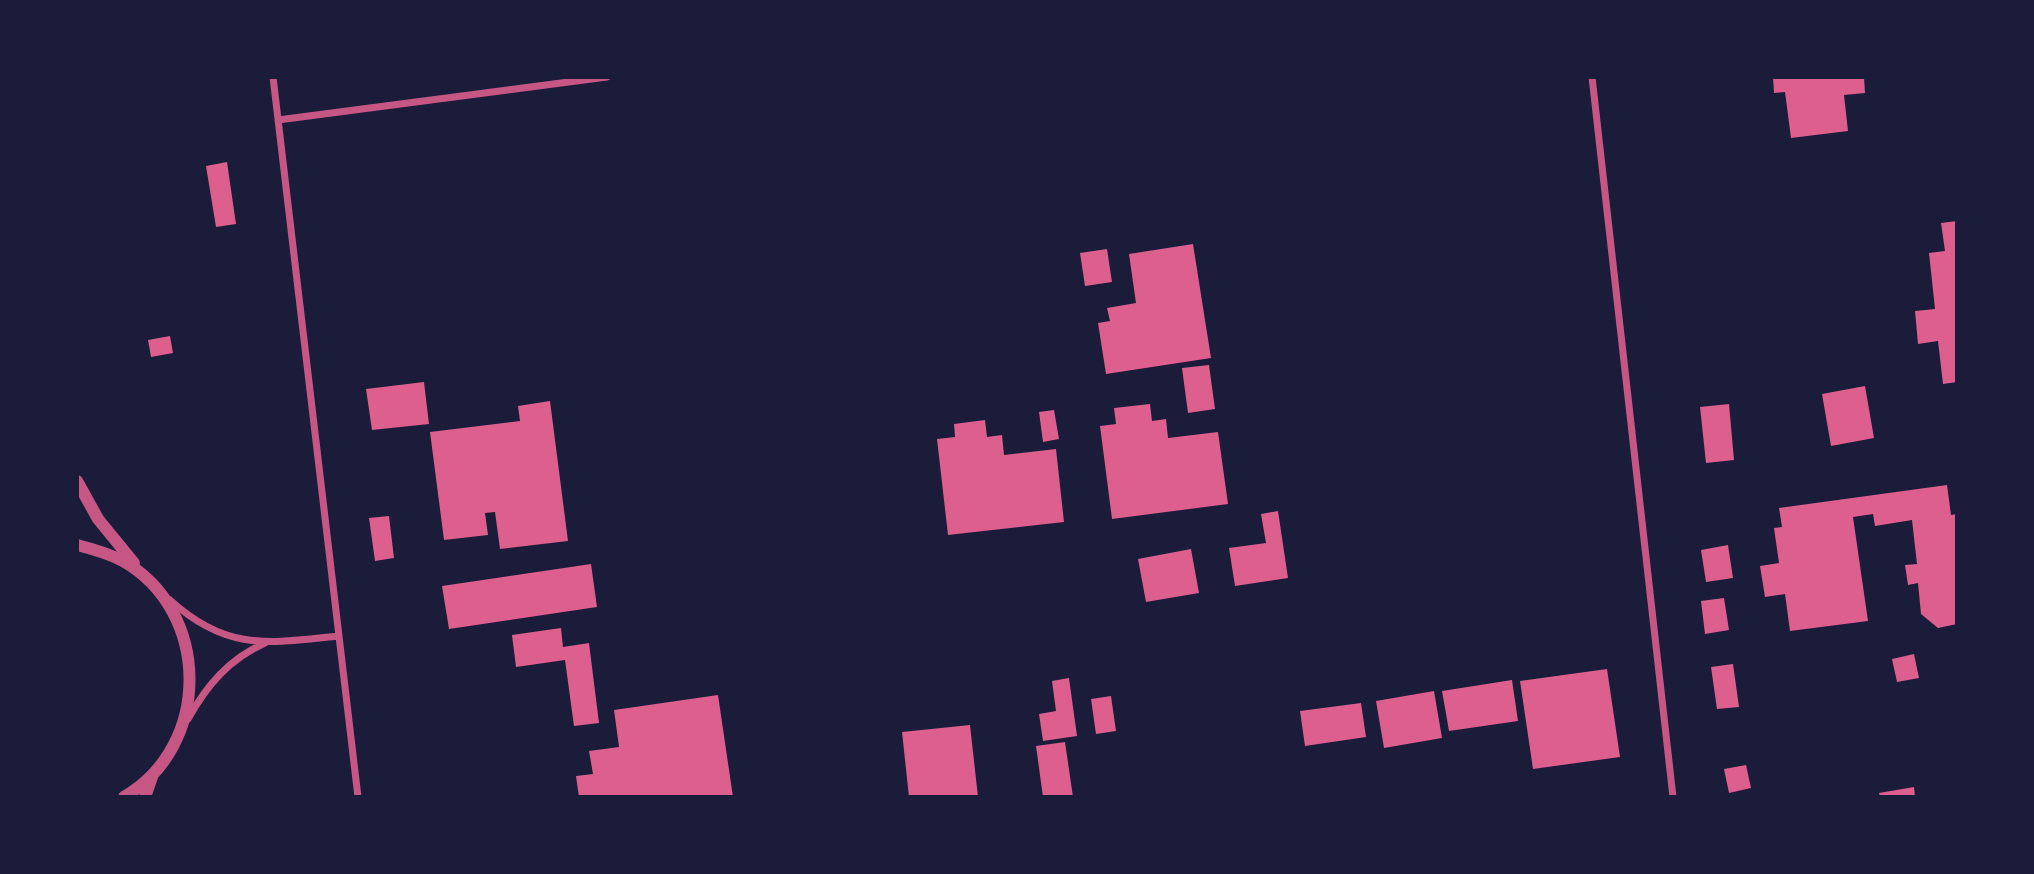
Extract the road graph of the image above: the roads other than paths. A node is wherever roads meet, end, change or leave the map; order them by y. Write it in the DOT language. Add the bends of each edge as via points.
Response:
graph roads {
  1 [pos="273,77"];
  2 [pos="607,77"];
  3 [pos="1592,77"];
  4 [pos="278,120"];
  5 [pos="77,481"];
  6 [pos="77,545"];
  7 [pos="145,577"];
  8 [pos="155,587"];
  9 [pos="339,636"];
  10 [pos="266,643"];
  11 [pos="178,737"];
  12 [pos="154,773"];
  13 [pos="124,797"];
  14 [pos="145,797"];
  15 [pos="358,797"];
  16 [pos="1673,797"];
  1 -- 4 [label="street"];
  2 -- 4 [label="street"];
  3 -- 16 [label="street"];
  4 -- 9 [label="street"];
  5 -- 7 [label="street" via="98,520"];
  6 -- 7 [label="street" via="123,561"];
  7 -- 8 [label="street"];
  8 -- 10 [label="street" via="218,634"];
  8 -- 11 [label="street" via="183,632 189,658 191,685"];
  9 -- 10 [label="street"];
  9 -- 15 [label="street"];
  10 -- 11 [label="street" via="223,669"];
  11 -- 12 [label="street"];
  12 -- 13 [label="street"];
  12 -- 14 [label="street"];
}
